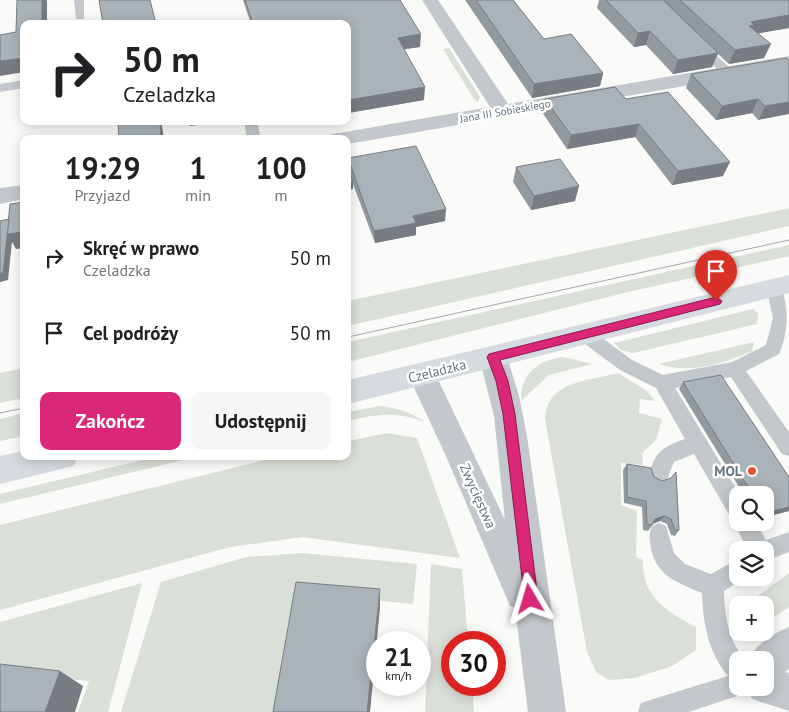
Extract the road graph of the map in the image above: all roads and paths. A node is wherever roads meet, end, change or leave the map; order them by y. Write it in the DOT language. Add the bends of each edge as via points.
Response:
graph roads {
  1 [pos="79,0"];
  2 [pos="430,0"];
  3 [pos="80,17"];
  4 [pos="692,39"];
  5 [pos="789,62"];
  6 [pos="727,72"];
  7 [pos="20,85"];
  8 [pos="0,88"];
  9 [pos="503,111"];
  10 [pos="351,137"];
  11 [pos="20,193"];
  12 [pos="0,196"];
  13 [pos="781,286"];
  14 [pos="583,333"];
  15 [pos="493,357"];
  16 [pos="734,369"];
  17 [pos="422,375"];
  18 [pos="662,383"];
  19 [pos="351,391"];
  20 [pos="698,444"];
  21 [pos="789,448"];
  22 [pos="45,460"];
  23 [pos="0,470"];
  24 [pos="660,476"];
  25 [pos="729,496"];
  26 [pos="658,533"];
  27 [pos="789,542"];
  28 [pos="774,548"];
  29 [pos="729,575"];
  30 [pos="713,586"];
  31 [pos="533,617"];
  32 [pos="789,646"];
  33 [pos="729,658"];
  34 [pos="774,658"];
  35 [pos="729,688"];
  36 [pos="774,688"];
  37 [pos="789,692"];
  38 [pos="546,712"];
  39 [pos="650,712"];
  1 -- 3 [label="lane"];
  2 -- 9 [label="street"];
  4 -- 6 [label="lane"];
  5 -- 6 [label="street, Jana III Sobieskiego"];
  6 -- 9 [label="street, Jana III Sobieskiego"];
  7 -- 8 [label="lane"];
  9 -- 10 [label="street, Jana III Sobieskiego"];
  11 -- 12 [label="street"];
  13 -- 14 [label="main road, Czeladzka"];
  13 -- 16 [label="lane" via="782,327 773,349"];
  14 -- 15 [label="main road, Czeladzka"];
  14 -- 18 [label="lane" via="626,365"];
  15 -- 17 [label="main road, Czeladzka"];
  15 -- 31 [label="street, Zwycięstwa" via="509,414"];
  16 -- 18 [label="lane"];
  16 -- 21 [label="lane"];
  17 -- 19 [label="main road, Czeladzka"];
  17 -- 31 [label="street, Zwycięstwa"];
  18 -- 20 [label="lane"];
  20 -- 24 [label="lane" via="666,455 660,464"];
  20 -- 25 [label="lane"];
  22 -- 23 [label="main road"];
  26 -- 30 [label="lane" via="664,559 678,572"];
  27 -- 28 [label="lane"];
  29 -- 30 [label="lane"];
  30 -- 33 [label="lane" via="714,623"];
  31 -- 38 [label="street, Zwycięstwa"];
  32 -- 34 [label="street"];
  35 -- 39 [label="lane"];
  36 -- 37 [label="street"];
}
